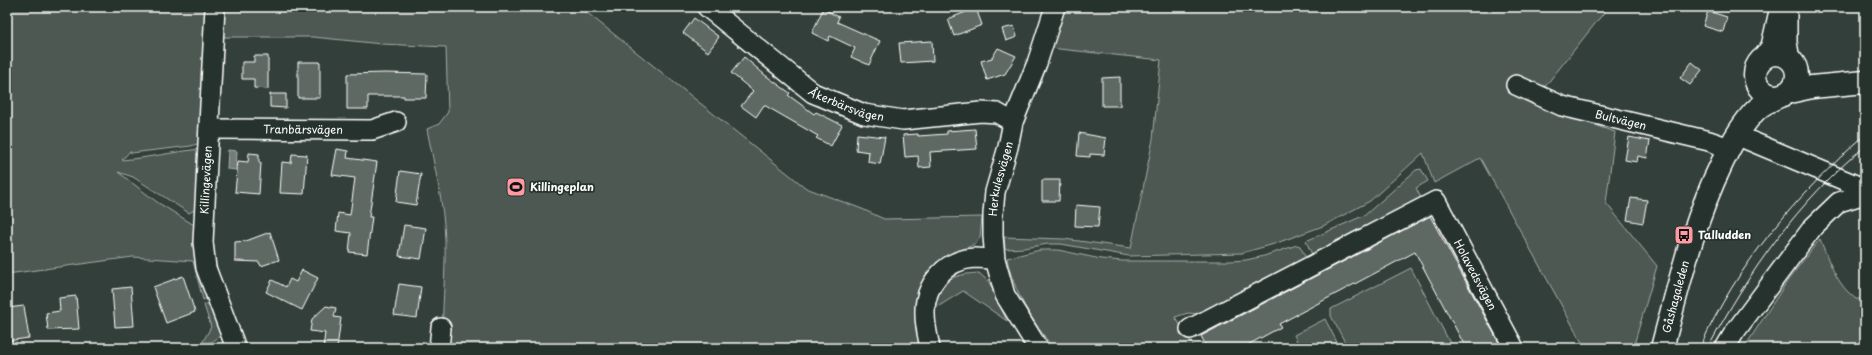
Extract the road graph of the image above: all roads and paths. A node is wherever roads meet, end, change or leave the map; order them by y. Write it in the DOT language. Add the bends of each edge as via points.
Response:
graph roads {
  1 [pos="216,7"];
  2 [pos="706,7"];
  3 [pos="1054,7"];
  4 [pos="1780,7"];
  5 [pos="1787,7"];
  6 [pos="1793,63"];
  7 [pos="1758,71"];
  8 [pos="1863,82"];
  9 [pos="1516,85"];
  10 [pos="1786,93"];
  11 [pos="396,122"];
  12 [pos="1013,122"];
  13 [pos="209,129"];
  14 [pos="1733,142"];
  15 [pos="1865,190"];
  16 [pos="1865,194"];
  17 [pos="995,259"];
  18 [pos="441,328"];
  19 [pos="1190,329"];
  20 [pos="236,348"];
  21 [pos="439,348"];
  22 [pos="930,348"];
  23 [pos="1038,348"];
  24 [pos="1514,348"];
  25 [pos="1662,348"];
  26 [pos="1725,348"];
  1 -- 13 [label="street, Killingevägen"];
  2 -- 12 [label="street, Åkerbärsvägen" via="814,93 864,114 903,120 981,112 997,113"];
  3 -- 12 [label="street, Herkulesvägen" via="1037,63"];
  4 -- 7 [label="street, Gåshagaleden" via="1771,46"];
  5 -- 6 [label="street" via="1787,42"];
  6 -- 7 [label="main road" via="1782,55 1775,54 1766,57"];
  6 -- 8 [label="main road" via="1819,76"];
  6 -- 10 [label="main road" via="1797,80"];
  7 -- 10 [label="main road" via="1759,87 1767,94 1776,96"];
  7 -- 14 [label="main road, Gåshagaleden"];
  8 -- 10 [label="main road" via="1812,87"];
  9 -- 14 [label="street, Bultvägen" via="1562,106 1709,141"];
  10 -- 14 [label="main road, Gåshagaleden" via="1757,110"];
  11 -- 13 [label="street, Tranbärsvägen" via="372,130"];
  12 -- 17 [label="street, Herkulesvägen" via="995,192 992,236"];
  13 -- 20 [label="street, Killingevägen" via="204,242 206,268"];
  14 -- 15 [label="street, Bultvägen"];
  14 -- 25 [label="main road, Gåshagaleden" via="1710,188 1696,224"];
  16 -- 26 [label="street" via="1839,202 1813,227"];
  17 -- 22 [label="street" via="966,259 945,269 934,279 928,291 925,314"];
  17 -- 23 [label="street, Herkulesvägen" via="1005,295"];
  18 -- 21 [label="street"];
  19 -- 24 [label="street, Holavedsvägen" via="1436,201"];
}
